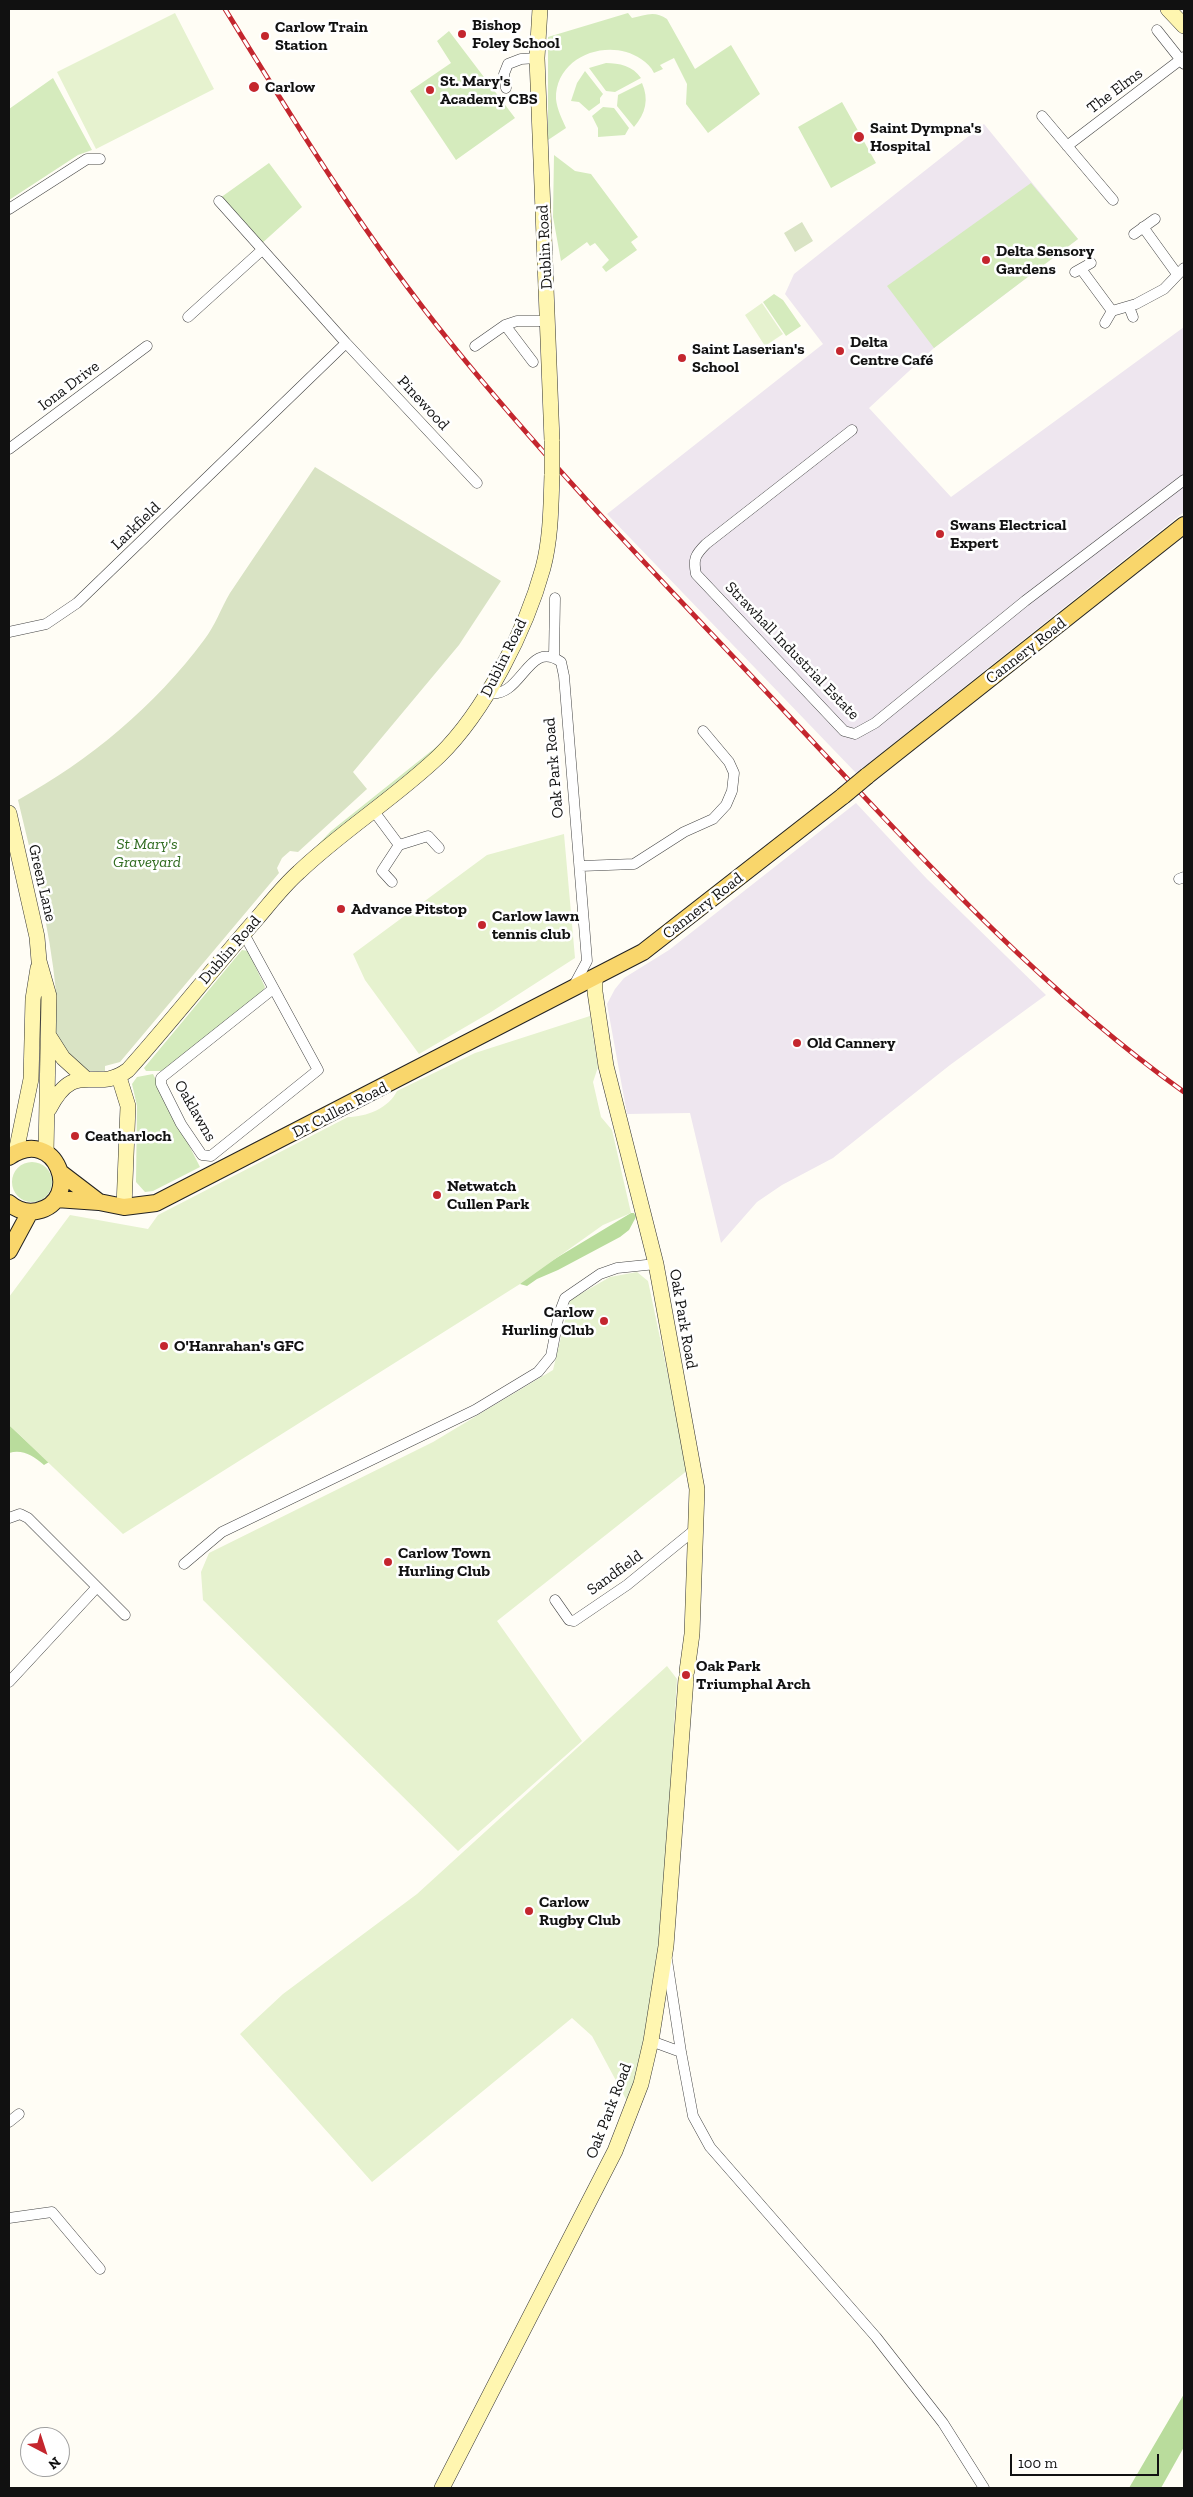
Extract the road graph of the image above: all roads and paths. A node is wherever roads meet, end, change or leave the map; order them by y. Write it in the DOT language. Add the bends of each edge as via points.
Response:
graph roads {
  1 [pos="540,9"];
  2 [pos="1168,9"];
  3 [pos="1184,26"];
  4 [pos="1157,30"];
  5 [pos="537,58"];
  6 [pos="1183,61"];
  7 [pos="506,88"];
  8 [pos="1042,116"];
  9 [pos="1067,146"];
  10 [pos="100,159"];
  11 [pos="1113,200"];
  12 [pos="219,201"];
  13 [pos="9,209"];
  14 [pos="1155,219"];
  15 [pos="1143,227"];
  16 [pos="1134,234"];
  17 [pos="262,250"];
  18 [pos="1091,262"];
  19 [pos="1181,271"];
  20 [pos="1129,307"];
  21 [pos="1112,311"];
  22 [pos="188,317"];
  23 [pos="1134,318"];
  24 [pos="548,321"];
  25 [pos="1105,323"];
  26 [pos="505,325"];
  27 [pos="346,343"];
  28 [pos="148,346"];
  29 [pos="475,346"];
  30 [pos="532,362"];
  31 [pos="852,430"];
  32 [pos="9,449"];
  33 [pos="1184,480"];
  34 [pos="477,483"];
  35 [pos="1184,525"];
  36 [pos="555,598"];
  37 [pos="9,632"];
  38 [pos="554,657"];
  39 [pos="489,693"];
  40 [pos="704,731"];
  41 [pos="373,810"];
  42 [pos="9,813"];
  43 [pos="399,844"];
  44 [pos="439,848"];
  45 [pos="581,866"];
  46 [pos="392,882"];
  47 [pos="244,934"];
  48 [pos="39,961"];
  49 [pos="587,961"];
  50 [pos="600,975"];
  51 [pos="573,987"];
  52 [pos="273,989"];
  53 [pos="49,1036"];
  54 [pos="82,1077"];
  55 [pos="119,1077"];
  56 [pos="31,1079"];
  57 [pos="49,1079"];
  58 [pos="49,1109"];
  59 [pos="46,1153"];
  60 [pos="12,1154"];
  61 [pos="61,1173"];
  62 [pos="56,1199"];
  63 [pos="99,1202"];
  64 [pos="9,1203"];
  65 [pos="124,1207"];
  66 [pos="30,1212"];
  67 [pos="9,1250"];
  68 [pos="656,1264"];
  69 [pos="9,1518"];
  70 [pos="697,1528"];
  71 [pos="184,1564"];
  72 [pos="97,1587"];
  73 [pos="555,1600"];
  74 [pos="125,1615"];
  75 [pos="9,1682"];
  76 [pos="666,1946"];
  77 [pos="651,2041"];
  78 [pos="680,2052"];
  79 [pos="19,2114"];
  80 [pos="9,2122"];
  81 [pos="9,2218"];
  82 [pos="100,2269"];
  83 [pos="442,2488"];
  84 [pos="984,2488"];
  1 -- 5 [label="main road, Dublin Road"];
  2 -- 3 [label="main road"];
  4 -- 6 [label="street, The Elms"];
  5 -- 7 [label="street" via="508,64 504,74"];
  5 -- 24 [label="main road, Dublin Road"];
  6 -- 9 [label="street, The Elms"];
  8 -- 9 [label="street"];
  9 -- 11 [label="street"];
  10 -- 13 [label="street" via="87,159"];
  12 -- 17 [label="street, Pinewood"];
  14 -- 15 [label="street"];
  15 -- 16 [label="street"];
  15 -- 19 [label="street"];
  17 -- 22 [label="street"];
  17 -- 27 [label="street, Pinewood"];
  18 -- 21 [label="street" via="1078,271"];
  19 -- 20 [label="street" via="1164,288"];
  20 -- 21 [label="street"];
  20 -- 23 [label="street"];
  21 -- 25 [label="street"];
  24 -- 26 [label="street" via="517,321"];
  24 -- 39 [label="main road, Dublin Road, bridge" via="552,474 551,514 543,568 520,628"];
  26 -- 29 [label="street"];
  26 -- 30 [label="street"];
  27 -- 34 [label="street, Pinewood"];
  27 -- 37 [label="street, Larkfield" via="77,603 46,624"];
  28 -- 32 [label="street, Iona Drive"];
  31 -- 33 [label="street, Strawhall Industrial Estate" via="706,544 693,561 696,574 844,731 855,734 874,723 1025,601"];
  35 -- 50 [label="main road, Cannery Road, bridge" via="643,952"];
  36 -- 38 [label="street"];
  38 -- 39 [label="street" via="535,660 508,690 498,695"];
  38 -- 45 [label="street, Oak Park Road" via="561,662 564,676"];
  39 -- 41 [label="main road, Dublin Road" via="440,755"];
  40 -- 45 [label="street" via="734,773 726,805 713,819 684,832 634,864"];
  41 -- 43 [label="street"];
  41 -- 47 [label="main road, Dublin Road" via="297,873"];
  42 -- 48 [label="main road, Green Lane" via="37,937"];
  43 -- 44 [label="street" via="428,836"];
  43 -- 46 [label="street" via="382,871"];
  45 -- 49 [label="street, Oak Park Road"];
  47 -- 52 [label="street, Oaklawns"];
  47 -- 55 [label="main road, Dublin Road" via="141,1056"];
  48 -- 53 [label="main road" via="48,996"];
  48 -- 56 [label="main road" via="33,999"];
  49 -- 50 [label="street"];
  49 -- 51 [label="street"];
  50 -- 51 [label="main road, Cannery Road"];
  50 -- 68 [label="main road, Oak Park Road" via="595,992 606,1066"];
  51 -- 65 [label="main road, Dr Cullen Road" via="156,1203"];
  52 -- 52 [label="street, Oaklawns" via="318,1070 211,1156 202,1155 182,1124 161,1078"];
  53 -- 54 [label="main road" via="63,1058"];
  53 -- 57 [label="main road"];
  54 -- 55 [label="main road" via="110,1080"];
  54 -- 57 [label="main road"];
  54 -- 58 [label="main road" via="57,1093"];
  55 -- 65 [label="main road" via="128,1106"];
  56 -- 57 [label="main road"];
  56 -- 60 [label="main road" via="26,1115"];
  57 -- 58 [label="main road"];
  58 -- 59 [label="main road"];
  59 -- 60 [label="main road" via="37,1149"];
  59 -- 61 [label="main road" via="53,1158"];
  61 -- 62 [label="main road"];
  61 -- 63 [label="main road"];
  62 -- 63 [label="main road, Dr Cullen Road"];
  62 -- 66 [label="main road" via="49,1206"];
  63 -- 65 [label="main road, Dr Cullen Road"];
  64 -- 66 [label="main road"];
  66 -- 67 [label="main road"];
  68 -- 70 [label="main road, Oak Park Road" via="697,1489"];
  68 -- 71 [label="street" via="617,1268 600,1274 565,1298 551,1356 538,1372 475,1410 222,1532"];
  69 -- 72 [label="street" via="20,1514 28,1518"];
  70 -- 73 [label="street, Sandfield" via="628,1585 574,1621"];
  70 -- 76 [label="main road, Oak Park Road" via="692,1634 686,1675"];
  72 -- 74 [label="street"];
  72 -- 75 [label="street"];
  76 -- 77 [label="main road, Oak Park Road"];
  76 -- 78 [label="street"];
  77 -- 78 [label="street"];
  77 -- 83 [label="main road, Oak Park Road" via="641,2084 615,2151"];
  78 -- 84 [label="street" via="693,2116 710,2147 876,2337 943,2423"];
  79 -- 80 [label="street"];
  81 -- 82 [label="street" via="52,2212"];
}
